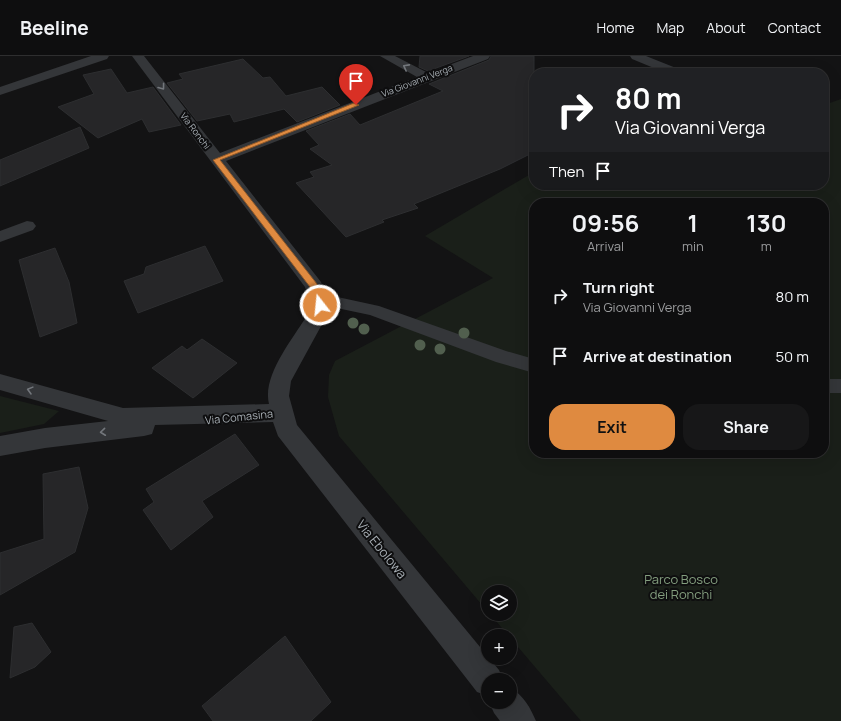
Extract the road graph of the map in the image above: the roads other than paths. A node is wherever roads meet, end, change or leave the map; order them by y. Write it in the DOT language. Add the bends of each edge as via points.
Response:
graph roads {
  1 [pos="102,56"];
  2 [pos="138,56"];
  3 [pos="386,56"];
  4 [pos="484,56"];
  5 [pos="636,56"];
  6 [pos="665,68"];
  7 [pos="426,77"];
  8 [pos="0,90"];
  9 [pos="217,160"];
  10 [pos="27,226"];
  11 [pos="0,237"];
  12 [pos="319,299"];
  13 [pos="529,365"];
  14 [pos="0,382"];
  15 [pos="829,386"];
  16 [pos="841,386"];
  17 [pos="281,413"];
  18 [pos="0,446"];
  19 [pos="482,673"];
  20 [pos="511,709"];
  21 [pos="520,721"];
  1 -- 8 [label="street"];
  2 -- 9 [label="street, Via Ronchi, one-way"];
  7 -- 3 [label="street, one-way"];
  4 -- 7 [label="street, Via Giovanni Verga"];
  5 -- 6 [label="street"];
  7 -- 9 [label="street, Via Giovanni Verga"];
  9 -- 12 [label="street, Via Ronchi" via="314,286"];
  10 -- 11 [label="street"];
  12 -- 13 [label="lane" via="373,310"];
  12 -- 17 [label="street" via="316,317 280,381 278,396"];
  17 -- 14 [label="street, Via Comasina, one-way" via="124,417"];
  15 -- 16 [label="lane"];
  17 -- 18 [label="street, Via Comasina, one-way" via="45,438"];
  17 -- 19 [label="street, Via Ebolowa" via="286,429"];
  20 -- 21 [label="street"];
}
